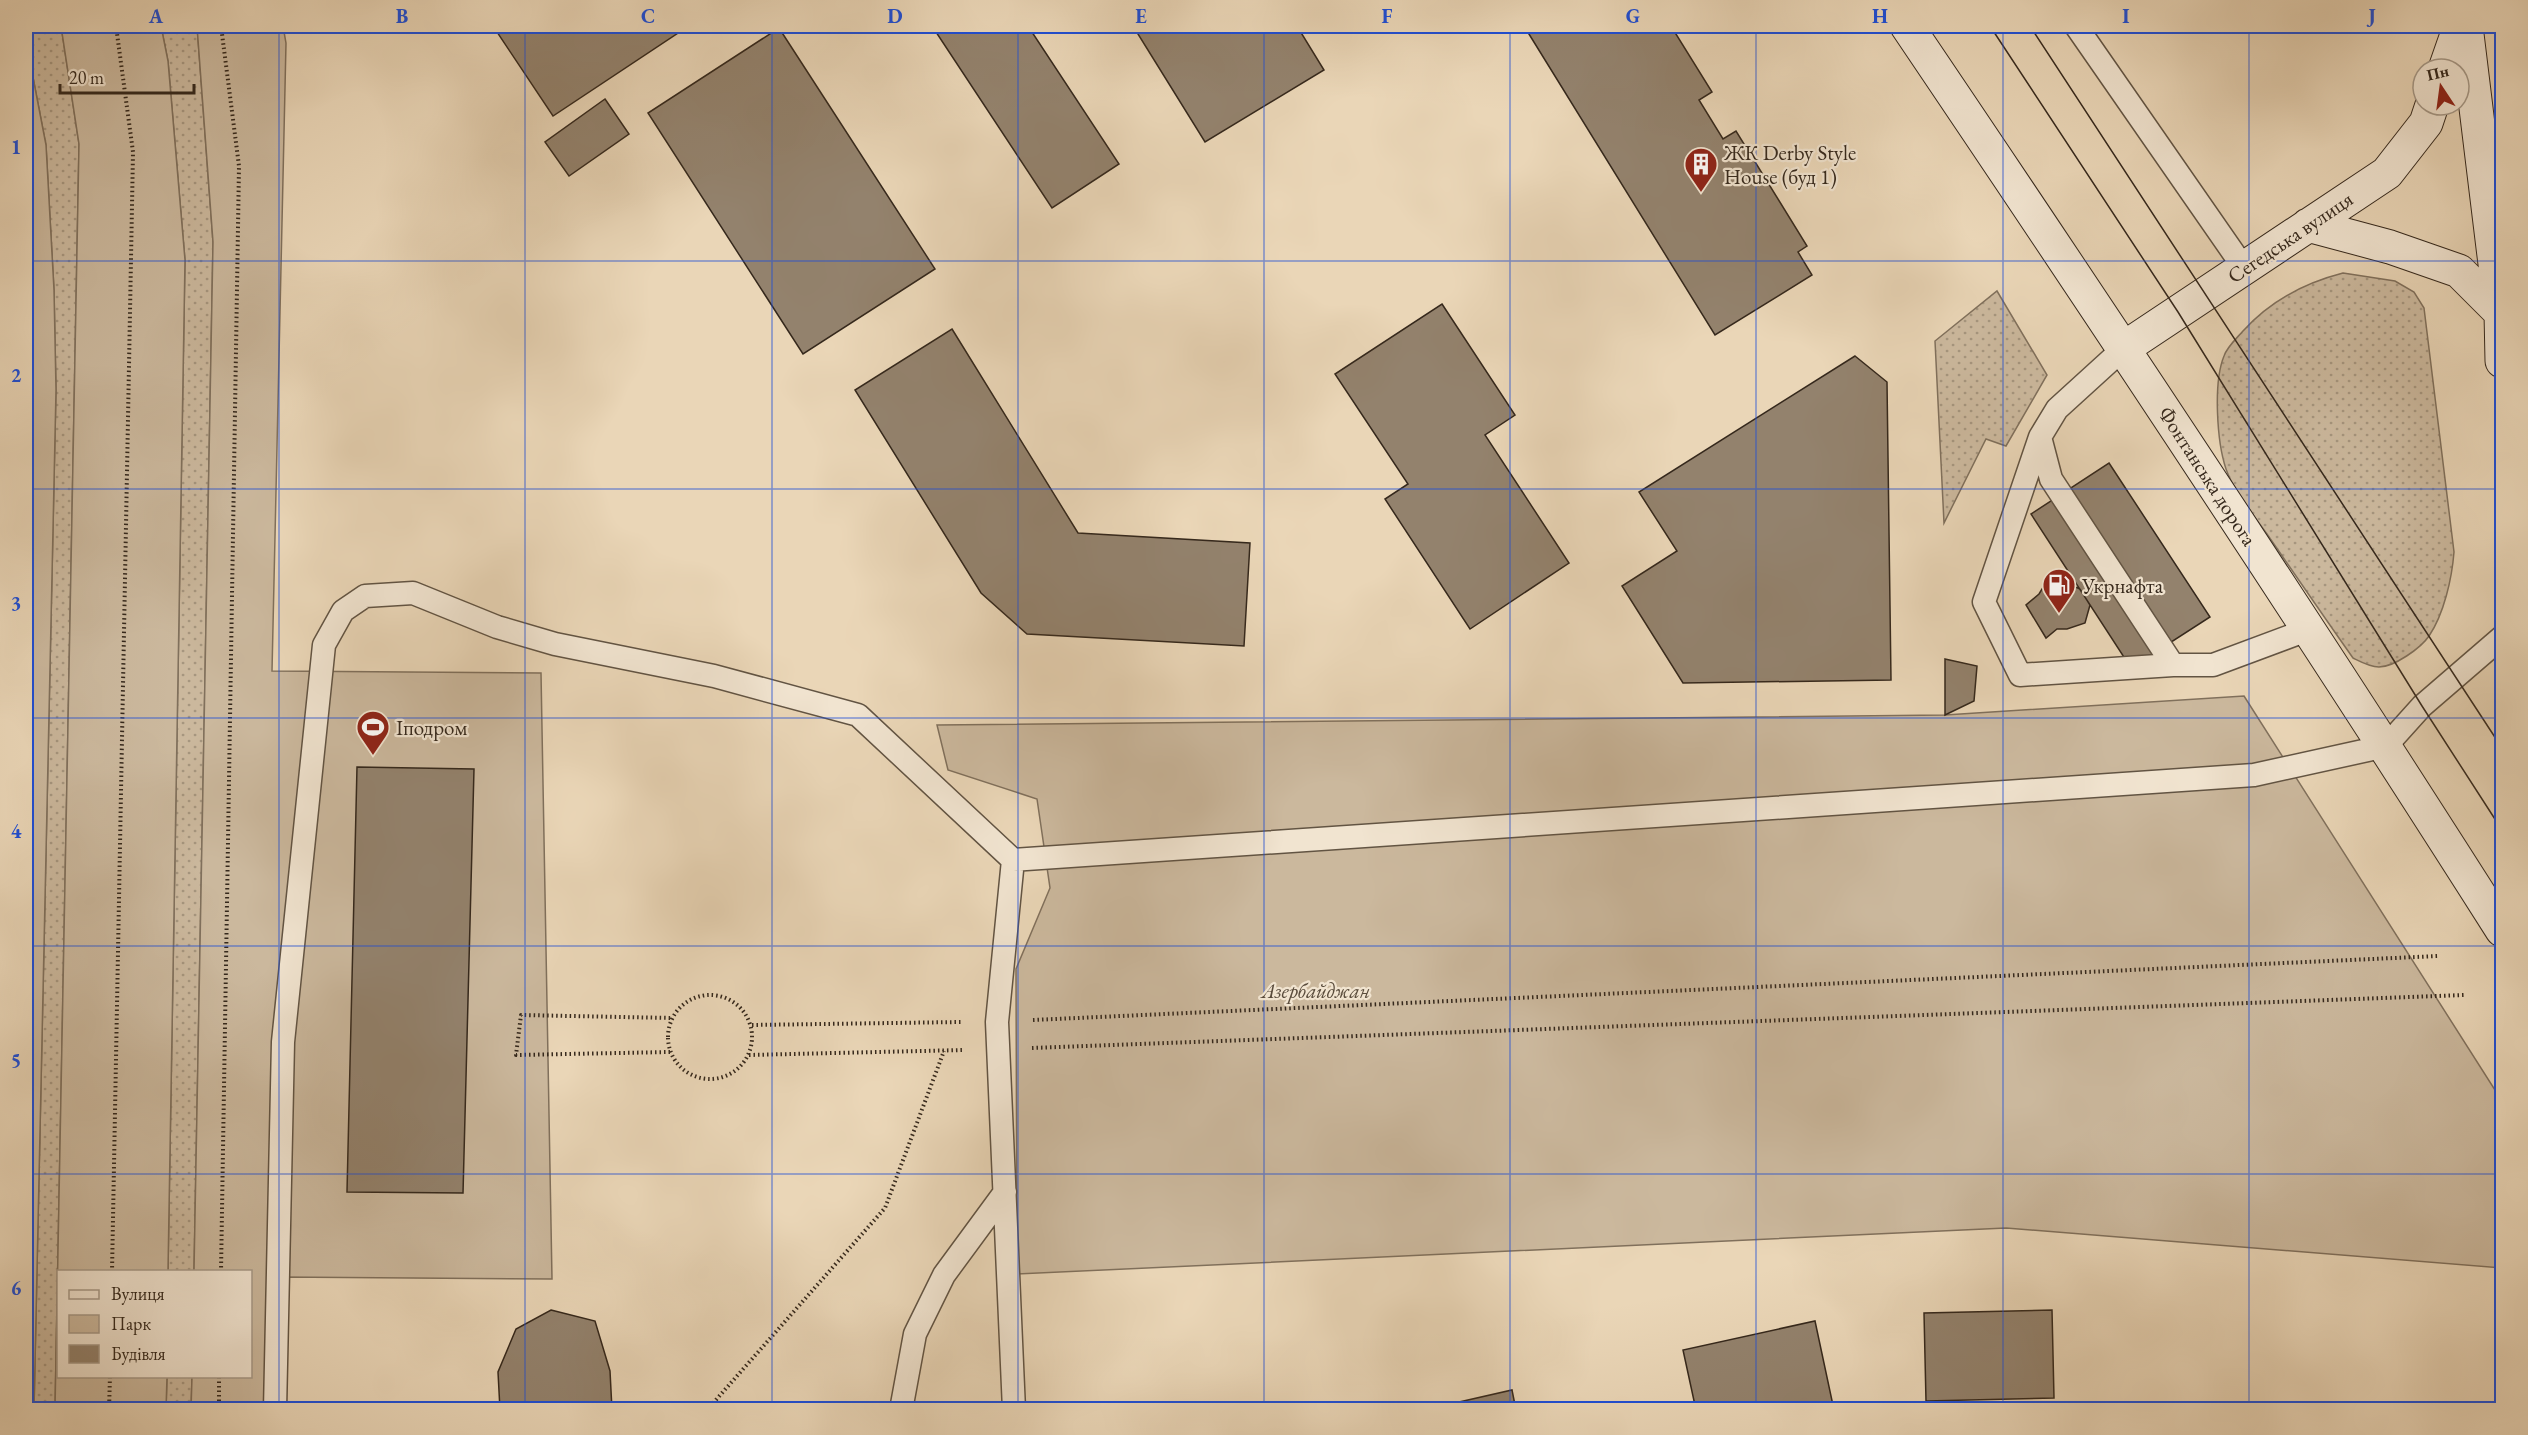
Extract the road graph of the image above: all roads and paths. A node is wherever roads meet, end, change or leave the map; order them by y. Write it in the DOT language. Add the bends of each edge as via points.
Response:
graph roads {
  1 [pos="116,26"];
  2 [pos="221,26"];
  3 [pos="1907,26"];
  4 [pos="2076,26"];
  5 [pos="2460,26"];
  6 [pos="2466,26"];
  7 [pos="2449,57"];
  8 [pos="2428,117"];
  9 [pos="2308,225"];
  10 [pos="2244,268"];
  11 [pos="2501,313"];
  12 [pos="2124,348"];
  13 [pos="2502,361"];
  14 [pos="2040,437"];
  15 [pos="2307,630"];
  16 [pos="2502,637"];
  17 [pos="2173,664"];
  18 [pos="2385,746"];
  19 [pos="1012,860"];
  20 [pos="2502,930"];
  21 [pos="2438,956"];
  22 [pos="2463,995"];
  23 [pos="672,1018"];
  24 [pos="997,1022"];
  25 [pos="752,1025"];
  26 [pos="998,1050"];
  27 [pos="944,1051"];
  28 [pos="670,1052"];
  29 [pos="749,1055"];
  30 [pos="1005,1192"];
  31 [pos="112,1270"];
  32 [pos="221,1270"];
  33 [pos="110,1378"];
  34 [pos="219,1378"];
  35 [pos="109,1410"];
  36 [pos="219,1410"];
  37 [pos="275,1410"];
  38 [pos="707,1410"];
  39 [pos="901,1410"];
  40 [pos="1014,1410"];
  1 -- 31 [label="path" via="133,153"];
  2 -- 32 [label="path" via="239,166"];
  3 -- 12 [label="main road, Фонтанська дорога"];
  4 -- 10 [label="lane"];
  5 -- 7 [label="main road"];
  6 -- 11 [label="main road"];
  8 -- 9 [label="main road, Сегедська вулиця" via="2387,172"];
  9 -- 10 [label="main road, Сегедська вулиця"];
  9 -- 11 [label="main road" via="2459,271"];
  10 -- 12 [label="main road, Сегедська вулиця"];
  11 -- 13 [label="main road"];
  12 -- 14 [label="lane" via="2057,409"];
  12 -- 15 [label="main road, Фонтанська дорога"];
  14 -- 17 [label="lane" via="2051,479"];
  14 -- 17 [label="lane" via="1984,602 2020,675"];
  15 -- 17 [label="lane" via="2213,665"];
  15 -- 18 [label="main road, Фонтанська дорога"];
  16 -- 18 [label="lane" via="2422,706"];
  18 -- 19 [label="lane" via="2254,776"];
  18 -- 20 [label="main road, Фонтанська дорога"];
  19 -- 24 [label="lane"];
  19 -- 37 [label="lane" via="858,715 714,676 555,644 497,627 413,593 365,596 343,611 324,645 283,1042"];
  21 -- 24 [label="path"];
  22 -- 26 [label="path"];
  23 -- 25 [label="path" via="683,1004 698,995 716,994 732,999"];
  23 -- 28 [label="path" via="667,1035"];
  23 -- 28 [label="path" via="521,1016 516,1054"];
  24 -- 25 [label="path"];
  24 -- 26 [label="lane"];
  25 -- 29 [label="path"];
  26 -- 27 [label="path"];
  26 -- 30 [label="lane"];
  27 -- 29 [label="path"];
  27 -- 38 [label="path" via="885,1208"];
  28 -- 29 [label="path" via="680,1067 713,1080 740,1067"];
  30 -- 39 [label="lane" via="944,1275 915,1335"];
  30 -- 40 [label="lane"];
  33 -- 35 [label="path"];
  34 -- 36 [label="path"];
}
